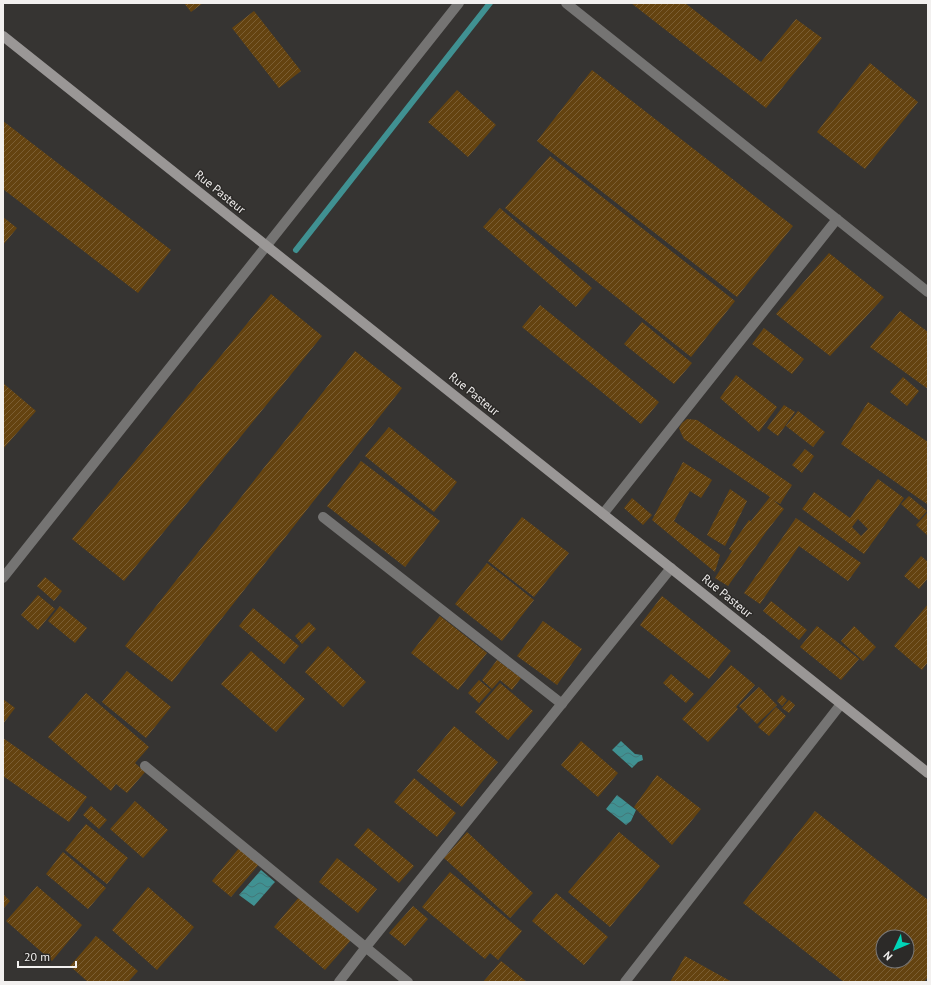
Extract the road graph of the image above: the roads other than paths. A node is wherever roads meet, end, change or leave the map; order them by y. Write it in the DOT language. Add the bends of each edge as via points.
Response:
graph roads {
  1 [pos="459,3"];
  2 [pos="566,3"];
  3 [pos="3,36"];
  4 [pos="837,219"];
  5 [pos="266,246"];
  6 [pos="928,292"];
  7 [pos="603,514"];
  8 [pos="323,517"];
  9 [pos="671,568"];
  10 [pos="3,578"];
  11 [pos="562,704"];
  12 [pos="842,704"];
  13 [pos="145,766"];
  14 [pos="928,773"];
  15 [pos="366,948"];
  16 [pos="340,982"];
  17 [pos="408,982"];
  18 [pos="625,982"];
  1 -- 5 [label="street"];
  2 -- 4 [label="street"];
  3 -- 5 [label="main road, Rue Pasteur"];
  4 -- 6 [label="street"];
  4 -- 7 [label="street"];
  5 -- 7 [label="main road, Rue Pasteur"];
  5 -- 10 [label="street"];
  7 -- 9 [label="main road, Rue Pasteur"];
  8 -- 11 [label="street"];
  9 -- 11 [label="street"];
  9 -- 12 [label="main road, Rue Pasteur"];
  11 -- 15 [label="street"];
  12 -- 14 [label="main road, Rue Pasteur"];
  12 -- 18 [label="street"];
  13 -- 15 [label="street"];
  15 -- 16 [label="street"];
  15 -- 17 [label="street"];
}
